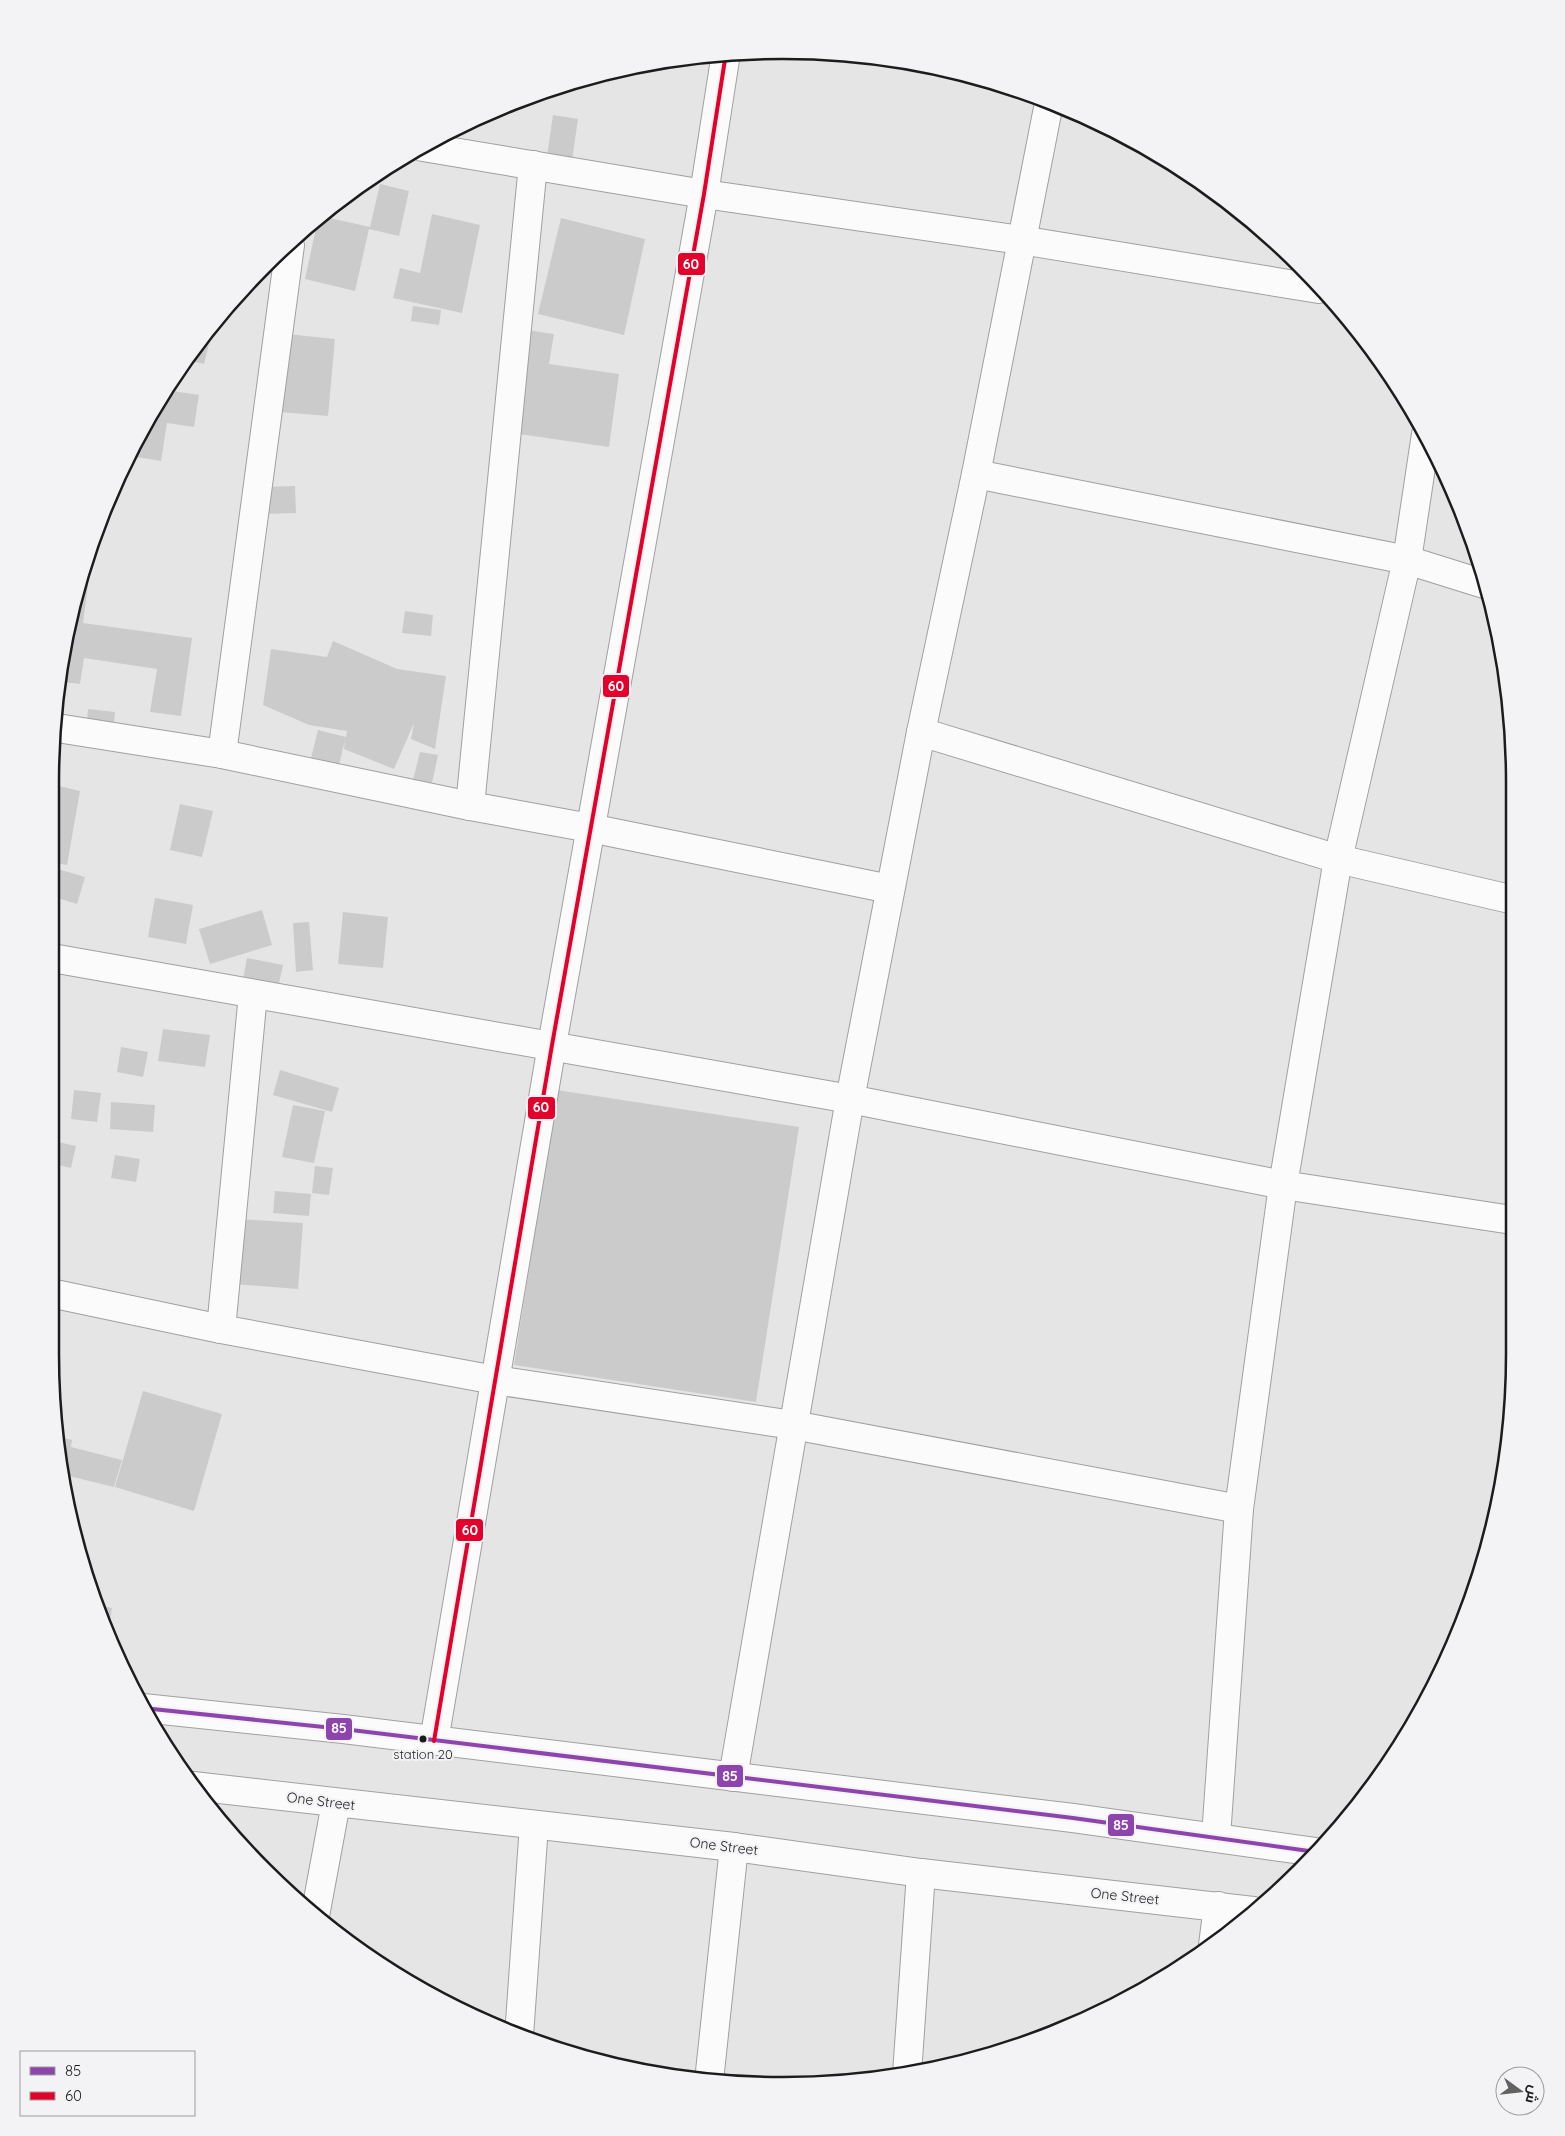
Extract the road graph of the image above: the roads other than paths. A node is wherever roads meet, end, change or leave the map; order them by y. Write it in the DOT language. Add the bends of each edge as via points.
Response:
graph roads {
  1 [pos="725,61"];
  2 [pos="1048,110"];
  3 [pos="432,150"];
  4 [pos="533,166"];
  5 [pos="704,194"];
  6 [pos="1021,240"];
  7 [pos="289,254"];
  8 [pos="1310,288"];
  9 [pos="1424,448"];
  10 [pos="976,474"];
  11 [pos="1407,560"];
  12 [pos="1478,582"];
  13 [pos="61,729"];
  14 [pos="921,732"];
  15 [pos="222,754"];
  16 [pos="470,806"];
  17 [pos="590,828"];
  18 [pos="1338,858"];
  19 [pos="890,889"];
  20 [pos="1506,899"];
  21 [pos="59,959"];
  22 [pos="253,994"];
  23 [pos="552,1045"];
  24 [pos="850,1099"];
  25 [pos="1282,1185"];
  26 [pos="1506,1219"];
  27 [pos="59,1295"];
  28 [pos="221,1328"];
  29 [pos="495,1380"];
  30 [pos="793,1425"];
  31 [pos="1239,1509"];
  32 [pos="153,1709"];
  33 [pos="434,1741"];
  34 [pos="733,1777"];
  35 [pos="203,1787"];
  36 [pos="336,1803"];
  37 [pos="534,1825"];
  38 [pos="1216,1836"];
  39 [pos="734,1847"];
  40 [pos="1308,1851"];
  41 [pos="921,1873"];
  42 [pos="1218,1906"];
  43 [pos="317,1907"];
  44 [pos="1245,1910"];
  45 [pos="1214,1935"];
  46 [pos="520,2027"];
  47 [pos="908,2066"];
  48 [pos="710,2073"];
  1 -- 5 [label="street"];
  2 -- 6 [label="street"];
  3 -- 4 [label="street"];
  4 -- 5 [label="street"];
  4 -- 16 [label="street"];
  5 -- 6 [label="street"];
  5 -- 17 [label="street"];
  6 -- 8 [label="street"];
  6 -- 10 [label="street"];
  7 -- 15 [label="street"];
  9 -- 11 [label="street"];
  10 -- 11 [label="street"];
  10 -- 14 [label="street"];
  11 -- 12 [label="street"];
  11 -- 18 [label="street"];
  13 -- 15 [label="street"];
  14 -- 18 [label="street"];
  14 -- 19 [label="street"];
  15 -- 16 [label="street"];
  16 -- 17 [label="street"];
  17 -- 19 [label="street"];
  17 -- 23 [label="street"];
  18 -- 20 [label="street"];
  18 -- 25 [label="street"];
  19 -- 24 [label="street"];
  21 -- 22 [label="street"];
  22 -- 23 [label="street"];
  22 -- 28 [label="street"];
  23 -- 24 [label="street"];
  23 -- 29 [label="street"];
  24 -- 25 [label="street"];
  24 -- 30 [label="street"];
  25 -- 26 [label="street"];
  25 -- 31 [label="street"];
  27 -- 28 [label="street"];
  28 -- 29 [label="street"];
  29 -- 30 [label="street"];
  29 -- 33 [label="street"];
  30 -- 31 [label="street"];
  30 -- 34 [label="street"];
  31 -- 38 [label="street"];
  32 -- 33 [label="street"];
  33 -- 34 [label="street"];
  34 -- 38 [label="street"];
  35 -- 36 [label="street, One Street"];
  36 -- 37 [label="street, One Street"];
  36 -- 43 [label="street"];
  37 -- 39 [label="street, One Street"];
  37 -- 46 [label="street"];
  38 -- 40 [label="street"];
  39 -- 41 [label="street, One Street"];
  39 -- 48 [label="street"];
  41 -- 42 [label="street, One Street"];
  41 -- 47 [label="street"];
  42 -- 44 [label="street, One Street"];
  42 -- 45 [label="street"];
}
